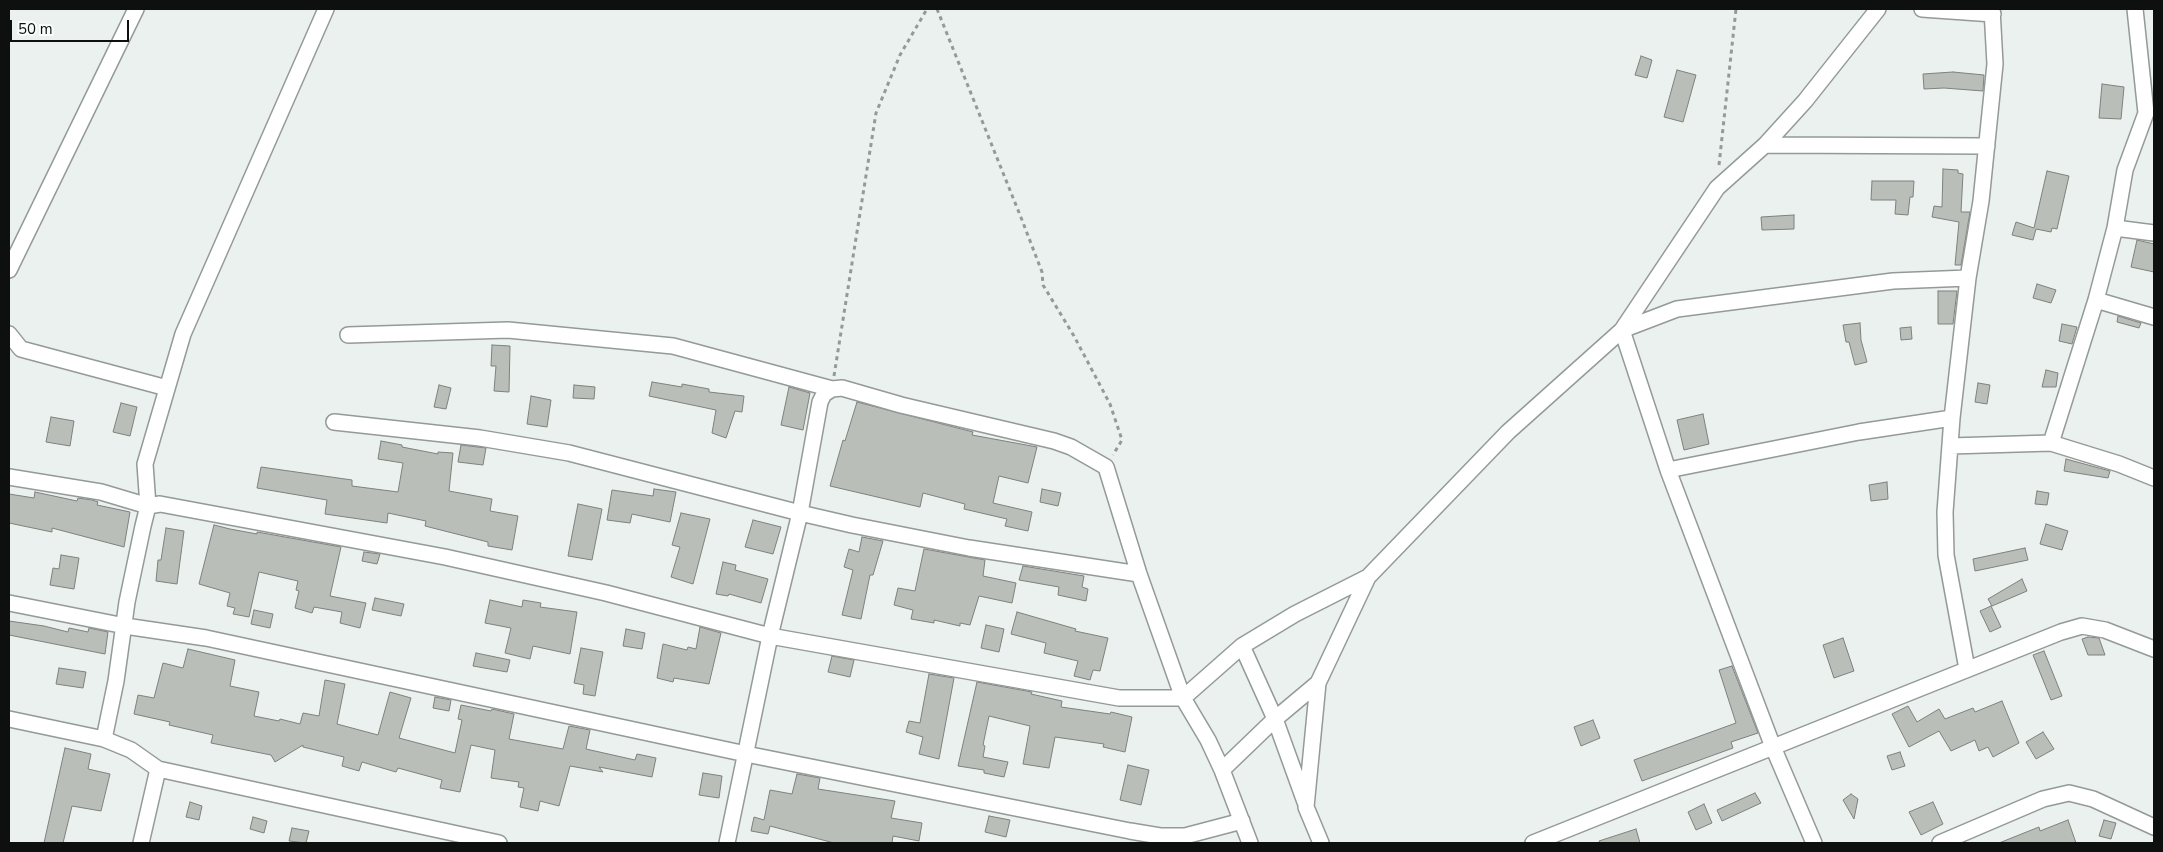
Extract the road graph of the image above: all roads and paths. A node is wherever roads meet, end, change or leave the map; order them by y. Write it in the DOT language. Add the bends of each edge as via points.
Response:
graph roads {
  1 [pos="136,9"];
  2 [pos="326,9"];
  3 [pos="927,9"];
  4 [pos="937,9"];
  5 [pos="1736,9"];
  6 [pos="1878,9"];
  7 [pos="1922,9"];
  8 [pos="2135,9"];
  9 [pos="1993,11"];
  10 [pos="2150,113"];
  11 [pos="1765,145"];
  12 [pos="1986,146"];
  13 [pos="1717,188"];
  14 [pos="2115,228"];
  15 [pos="2154,233"];
  16 [pos="9,270"];
  17 [pos="1968,278"];
  18 [pos="2096,300"];
  19 [pos="2154,317"];
  20 [pos="1622,330"];
  21 [pos="9,334"];
  22 [pos="348,334"];
  23 [pos="167,388"];
  24 [pos="832,388"];
  25 [pos="1952,418"];
  26 [pos="334,422"];
  27 [pos="2051,442"];
  28 [pos="1950,446"];
  29 [pos="1106,467"];
  30 [pos="1668,470"];
  31 [pos="9,477"];
  32 [pos="2154,478"];
  33 [pos="148,506"];
  34 [pos="800,513"];
  35 [pos="1139,574"];
  36 [pos="1368,577"];
  37 [pos="9,603"];
  38 [pos="125,626"];
  39 [pos="770,636"];
  40 [pos="1242,646"];
  41 [pos="2154,649"];
  42 [pos="1967,669"];
  43 [pos="1318,683"];
  44 [pos="1183,698"];
  45 [pos="1275,719"];
  46 [pos="9,720"];
  47 [pos="104,739"];
  48 [pos="1773,747"];
  49 [pos="746,754"];
  50 [pos="158,769"];
  51 [pos="1222,770"];
  52 [pos="1306,807"];
  53 [pos="1242,821"];
  54 [pos="2154,827"];
  55 [pos="1319,842"];
  56 [pos="141,843"];
  57 [pos="499,843"];
  58 [pos="727,843"];
  59 [pos="1250,843"];
  60 [pos="1533,843"];
  61 [pos="1814,843"];
  62 [pos="1940,843"];
  1 -- 16 [label="street"];
  2 -- 23 [label="street" via="183,334"];
  3 -- 24 [label="path" via="900,55 876,113"];
  4 -- 29 [label="path" via="1042,272 1043,285 1110,404 1122,440"];
  5 -- 13 [label="path"];
  6 -- 11 [label="street"];
  7 -- 9 [label="street"];
  8 -- 10 [label="street"];
  9 -- 12 [label="street" via="1995,64"];
  10 -- 14 [label="street" via="2125,170"];
  11 -- 12 [label="street"];
  11 -- 13 [label="street"];
  12 -- 17 [label="street"];
  13 -- 20 [label="street"];
  14 -- 15 [label="street"];
  14 -- 18 [label="street"];
  17 -- 20 [label="street" via="1893,281 1677,309"];
  17 -- 25 [label="street"];
  18 -- 19 [label="street"];
  18 -- 27 [label="street"];
  20 -- 30 [label="street"];
  20 -- 36 [label="street" via="1508,432"];
  21 -- 23 [label="street" via="21,349"];
  22 -- 24 [label="street" via="508,330 673,346"];
  23 -- 33 [label="street" via="145,464"];
  24 -- 29 [label="street" via="1054,441"];
  24 -- 34 [label="street" via="820,402"];
  25 -- 28 [label="street"];
  25 -- 30 [label="street" via="1868,430"];
  26 -- 34 [label="street" via="480,438 569,453"];
  27 -- 28 [label="street"];
  27 -- 32 [label="street"];
  28 -- 42 [label="street" via="1945,512 1946,555"];
  29 -- 35 [label="street"];
  30 -- 48 [label="street"];
  31 -- 33 [label="street" via="101,492"];
  33 -- 38 [label="street" via="127,602"];
  33 -- 39 [label="street" via="160,504 397,547 606,593"];
  34 -- 35 [label="street" via="969,548"];
  34 -- 39 [label="street"];
  35 -- 44 [label="street"];
  36 -- 40 [label="street" via="1295,614"];
  36 -- 43 [label="street"];
  37 -- 38 [label="street"];
  38 -- 47 [label="street"];
  38 -- 49 [label="street" via="206,638"];
  39 -- 44 [label="street" via="1119,698"];
  39 -- 49 [label="street"];
  40 -- 44 [label="street"];
  40 -- 45 [label="street"];
  41 -- 42 [label="street" via="2105,630 2082,626"];
  42 -- 48 [label="street"];
  43 -- 45 [label="street"];
  43 -- 52 [label="street"];
  44 -- 51 [label="street"];
  45 -- 51 [label="street"];
  45 -- 52 [label="street"];
  46 -- 47 [label="street"];
  47 -- 50 [label="street" via="131,750"];
  48 -- 60 [label="street"];
  48 -- 61 [label="street"];
  49 -- 53 [label="street" via="1160,836 1184,836"];
  49 -- 58 [label="street"];
  50 -- 56 [label="street"];
  50 -- 57 [label="street"];
  51 -- 53 [label="street"];
  52 -- 55 [label="street"];
  53 -- 59 [label="street"];
  54 -- 62 [label="street" via="2093,799 2069,793 2043,798"];
}
